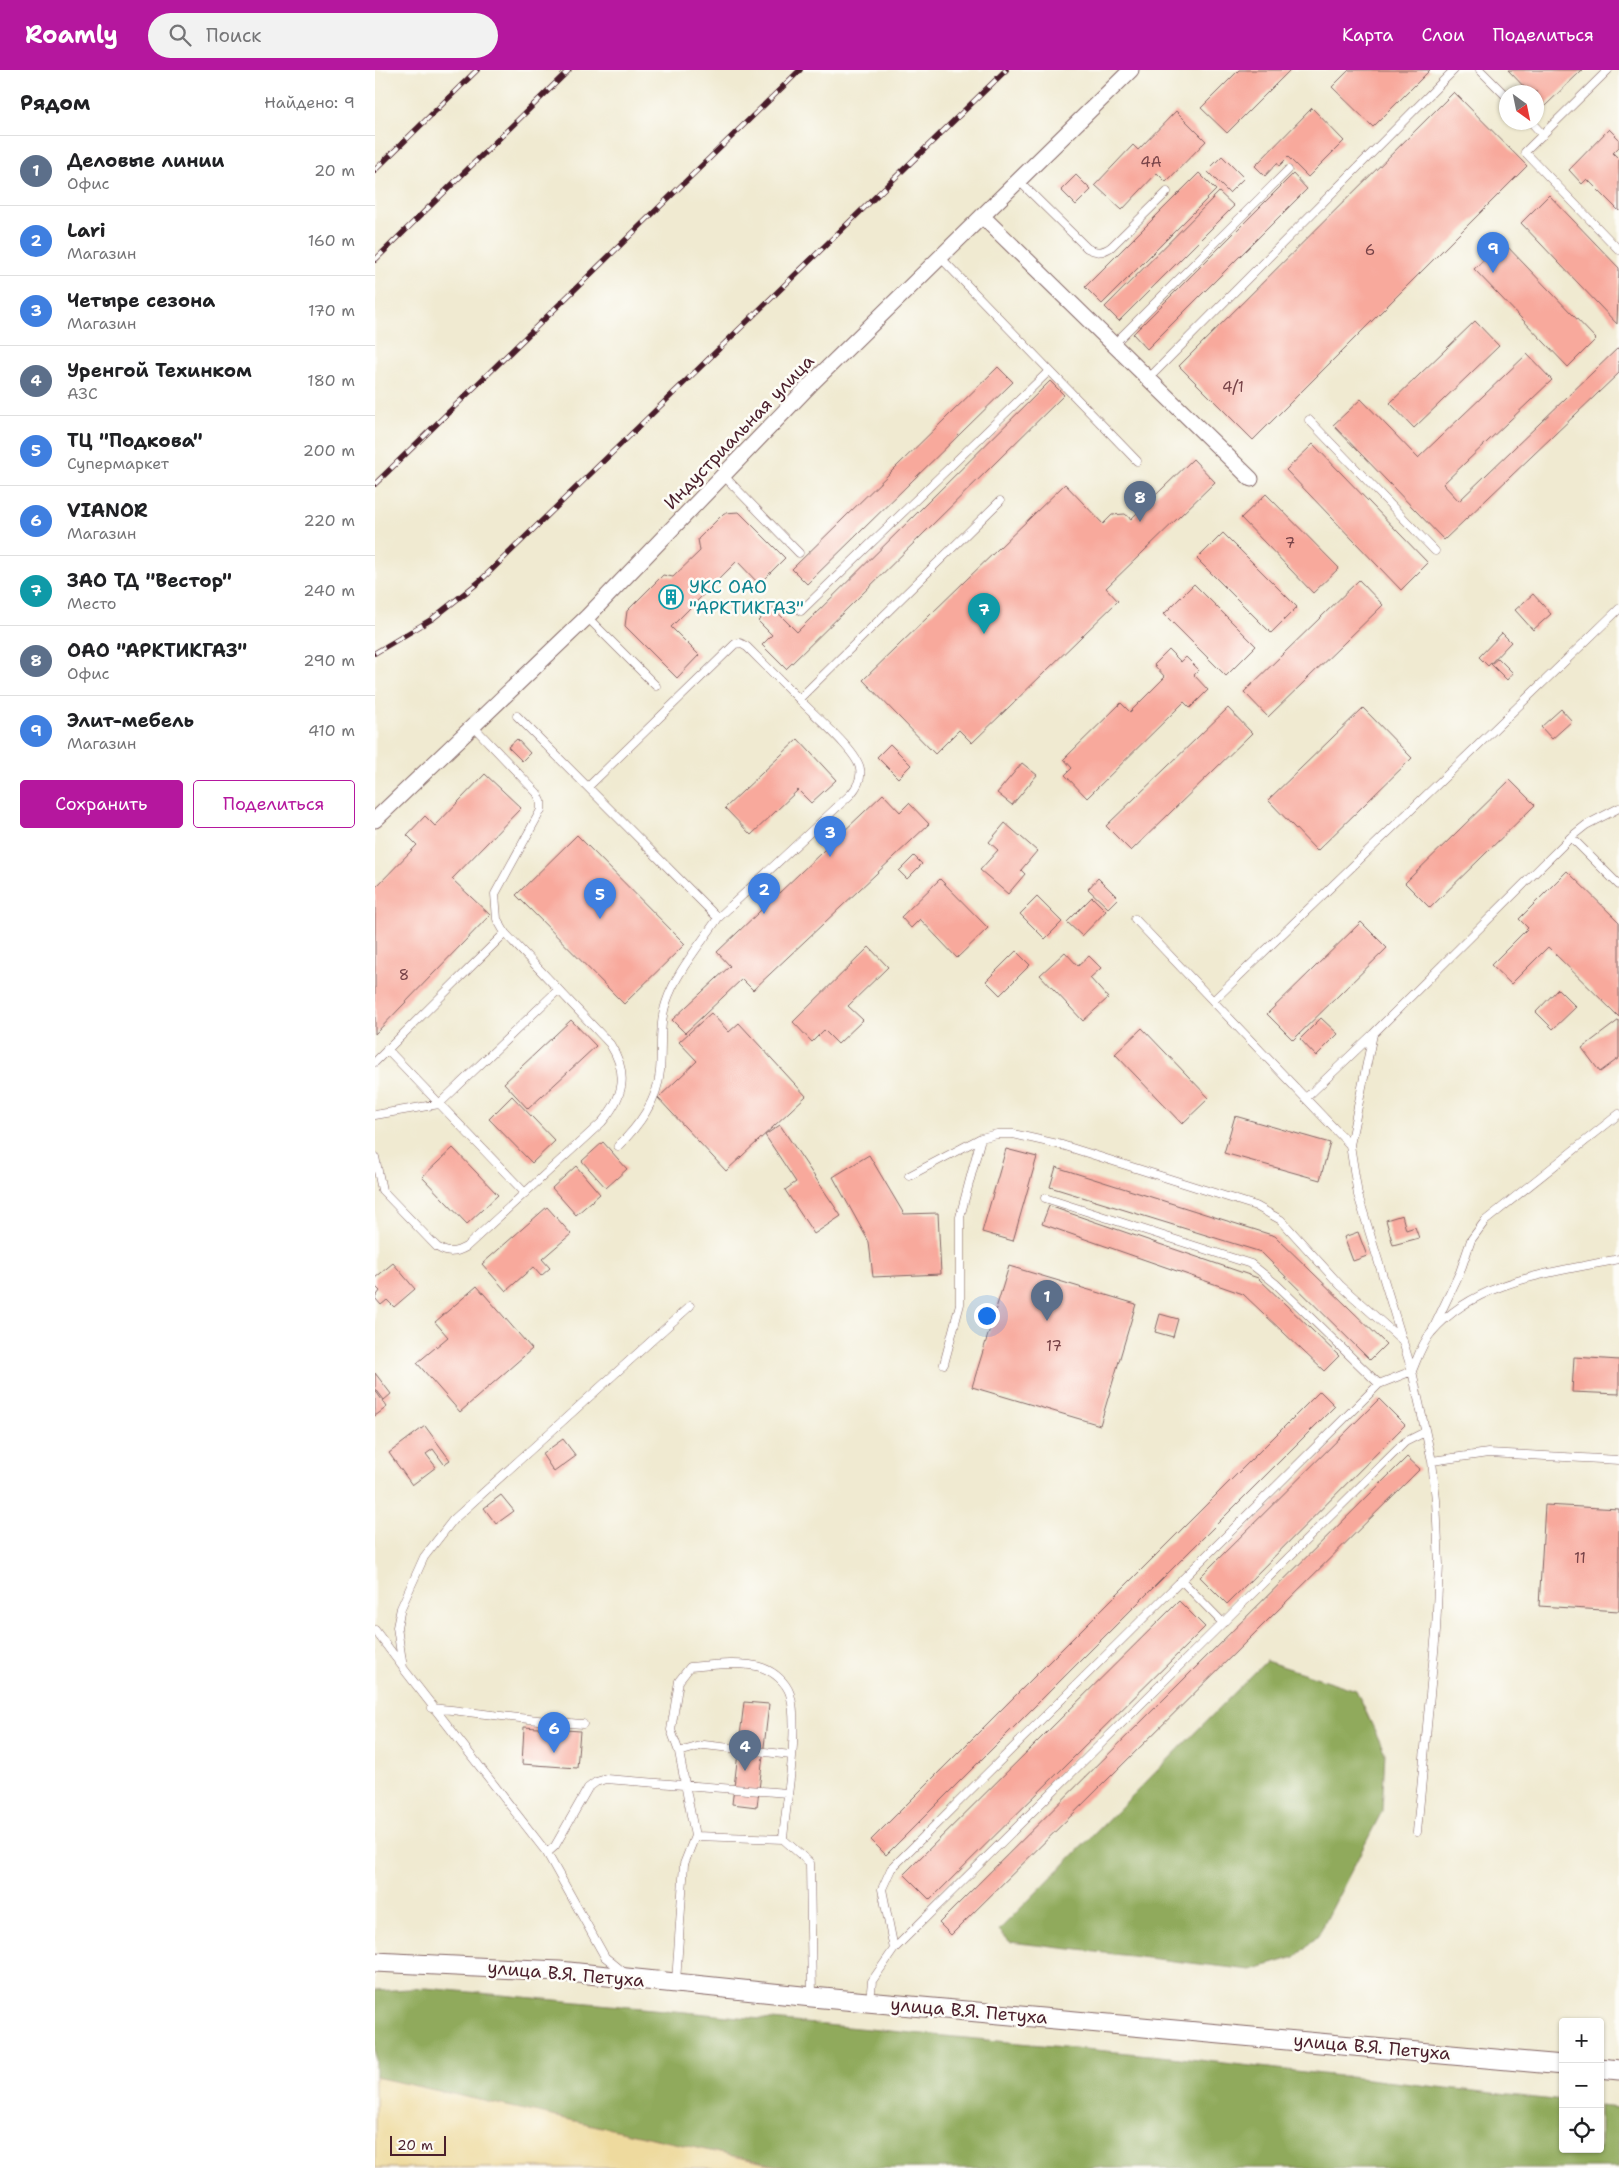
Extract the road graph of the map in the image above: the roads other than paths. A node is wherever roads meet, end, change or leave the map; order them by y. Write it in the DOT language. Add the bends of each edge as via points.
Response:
graph roads {
  1 [pos="1131,70"];
  2 [pos="1454,70"];
  3 [pos="1480,70"];
  4 [pos="1608,70"];
  5 [pos="1499,89"];
  6 [pos="1538,130"];
  7 [pos="1543,135"];
  8 [pos="1288,170"];
  9 [pos="1018,180"];
  10 [pos="1167,192"];
  11 [pos="982,216"];
  12 [pos="1619,250"];
  13 [pos="940,257"];
  14 [pos="1114,344"];
  15 [pos="1049,371"];
  16 [pos="1149,378"];
  17 [pos="1309,420"];
  18 [pos="1137,461"];
  19 [pos="723,476"];
  20 [pos="1251,479"];
  21 [pos="1000,501"];
  22 [pos="1435,551"];
  23 [pos="799,553"];
  24 [pos="1619,609"];
  25 [pos="801,612"];
  26 [pos="587,617"];
  27 [pos="657,686"];
  28 [pos="799,699"];
  29 [pos="517,716"];
  30 [pos="473,725"];
  31 [pos="588,787"];
  32 [pos="1619,808"];
  33 [pos="375,820"];
  34 [pos="1571,837"];
  35 [pos="1619,885"];
  36 [pos="718,918"];
  37 [pos="1135,919"];
  38 [pos="505,934"];
  39 [pos="558,990"];
  40 [pos="1213,1001"];
  41 [pos="1373,1034"];
  42 [pos="387,1050"];
  43 [pos="375,1062"];
  44 [pos="1306,1098"];
  45 [pos="439,1104"];
  46 [pos="1619,1114"];
  47 [pos="375,1115"];
  48 [pos="981,1138"];
  49 [pos="1350,1145"];
  50 [pos="618,1146"];
  51 [pos="375,1157"];
  52 [pos="909,1176"];
  53 [pos="382,1190"];
  54 [pos="525,1193"];
  55 [pos="375,1197"];
  56 [pos="1045,1198"];
  57 [pos="1619,1259"];
  58 [pos="690,1306"];
  59 [pos="1429,1335"];
  60 [pos="1403,1341"];
  61 [pos="944,1364"];
  62 [pos="1411,1371"];
  63 [pos="1379,1384"];
  64 [pos="1425,1432"];
  65 [pos="1619,1460"];
  66 [pos="1432,1461"];
  67 [pos="1181,1580"];
  68 [pos="1223,1623"];
  69 [pos="375,1630"];
  70 [pos="403,1668"];
  71 [pos="432,1708"];
  72 [pos="583,1724"];
  73 [pos="679,1752"];
  74 [pos="791,1754"];
  75 [pos="686,1786"];
  76 [pos="787,1793"];
  77 [pos="1417,1832"];
  78 [pos="695,1836"];
  79 [pos="783,1839"];
  80 [pos="547,1853"];
  81 [pos="894,1949"];
  82 [pos="375,1962"];
  83 [pos="631,1979"];
  84 [pos="676,1984"];
  85 [pos="812,1997"];
  86 [pos="870,2002"];
  87 [pos="1559,2065"];
  88 [pos="1604,2068"];
  89 [pos="1619,2070"];
  1 -- 9 [label="street, Индустриальная улица"];
  2 -- 16 [label="lane"];
  3 -- 5 [label="lane"];
  4 -- 7 [label="lane"];
  6 -- 7 [label="lane"];
  7 -- 12 [label="lane" via="1525,152"];
  8 -- 14 [label="lane"];
  9 -- 10 [label="lane" via="1087,248 1096,252 1104,252 1111,247"];
  9 -- 11 [label="street, Индустриальная улица"];
  11 -- 13 [label="street, Индустриальная улица"];
  11 -- 14 [label="street"];
  13 -- 15 [label="lane"];
  13 -- 19 [label="street, Индустриальная улица"];
  14 -- 16 [label="street"];
  15 -- 18 [label="lane"];
  15 -- 25 [label="lane"];
  16 -- 20 [label="street"];
  17 -- 22 [label="lane"];
  19 -- 23 [label="lane"];
  19 -- 26 [label="street, Индустриальная улица"];
  21 -- 28 [label="lane"];
  24 -- 40 [label="lane"];
  26 -- 27 [label="lane"];
  26 -- 30 [label="street, Индустриальная улица"];
  28 -- 31 [label="lane" via="747,647 735,644"];
  28 -- 36 [label="lane" via="854,755 861,770 860,779 851,794"];
  29 -- 31 [label="lane"];
  30 -- 33 [label="street, Индустриальная улица"];
  30 -- 38 [label="lane" via="541,801 537,819 495,894 497,919"];
  31 -- 36 [label="lane"];
  32 -- 34 [label="lane" via="1586,825"];
  34 -- 35 [label="lane"];
  34 -- 41 [label="lane"];
  36 -- 50 [label="lane" via="666,1003 656,1088 641,1122"];
  37 -- 40 [label="lane"];
  38 -- 39 [label="lane"];
  38 -- 42 [label="lane"];
  39 -- 45 [label="lane"];
  39 -- 54 [label="lane" via="610,1044 618,1057 622,1072 620,1093 602,1122"];
  40 -- 44 [label="lane"];
  41 -- 44 [label="lane"];
  41 -- 49 [label="lane"];
  42 -- 43 [label="lane"];
  42 -- 45 [label="lane"];
  44 -- 49 [label="lane"];
  45 -- 47 [label="lane"];
  45 -- 54 [label="lane"];
  46 -- 59 [label="lane" via="1477,1230 1461,1272"];
  48 -- 52 [label="lane"];
  48 -- 60 [label="lane" via="1013,1134 1062,1145 1271,1213 1340,1285"];
  48 -- 61 [label="lane" via="960,1217 960,1304"];
  49 -- 60 [label="lane" via="1358,1194"];
  51 -- 53 [label="lane"];
  53 -- 54 [label="lane" via="445,1252 457,1252 466,1247"];
  53 -- 55 [label="lane"];
  56 -- 63 [label="lane" via="1251,1264 1276,1284"];
  57 -- 59 [label="lane" via="1505,1284 1459,1308"];
  58 -- 70 [label="lane" via="459,1514 437,1539 424,1557 401,1608 397,1627"];
  59 -- 62 [label="lane"];
  60 -- 62 [label="lane"];
  62 -- 63 [label="lane"];
  62 -- 64 [label="lane"];
  63 -- 67 [label="lane"];
  64 -- 66 [label="lane"];
  64 -- 68 [label="lane" via="1405,1442"];
  65 -- 66 [label="lane" via="1488,1453"];
  66 -- 77 [label="lane" via="1439,1565"];
  67 -- 68 [label="lane"];
  67 -- 81 [label="lane" via="891,1870 882,1889"];
  68 -- 81 [label="lane"];
  69 -- 70 [label="lane"];
  70 -- 71 [label="lane"];
  71 -- 72 [label="lane"];
  71 -- 80 [label="lane"];
  73 -- 74 [label="lane" via="703,1745"];
  73 -- 74 [label="lane" via="671,1730 679,1681 690,1667 723,1664 762,1668 779,1677 790,1692 794,1721"];
  73 -- 75 [label="lane"];
  74 -- 76 [label="lane"];
  75 -- 76 [label="lane"];
  75 -- 78 [label="lane"];
  75 -- 80 [label="lane" via="606,1779 596,1782 581,1799 555,1846"];
  76 -- 79 [label="lane"];
  78 -- 79 [label="lane"];
  78 -- 84 [label="lane" via="684,1864"];
  79 -- 85 [label="lane" via="810,1863"];
  80 -- 83 [label="lane" via="605,1957"];
  81 -- 86 [label="lane" via="873,1981"];
  82 -- 83 [label="street, улица В.Я. Петуха" via="559,1971"];
  83 -- 84 [label="street, улица В.Я. Петуха"];
  84 -- 85 [label="street, улица В.Я. Петуха"];
  85 -- 86 [label="street, улица В.Я. Петуха"];
  86 -- 87 [label="street, улица В.Я. Петуха"];
  88 -- 89 [label="street"];
}
